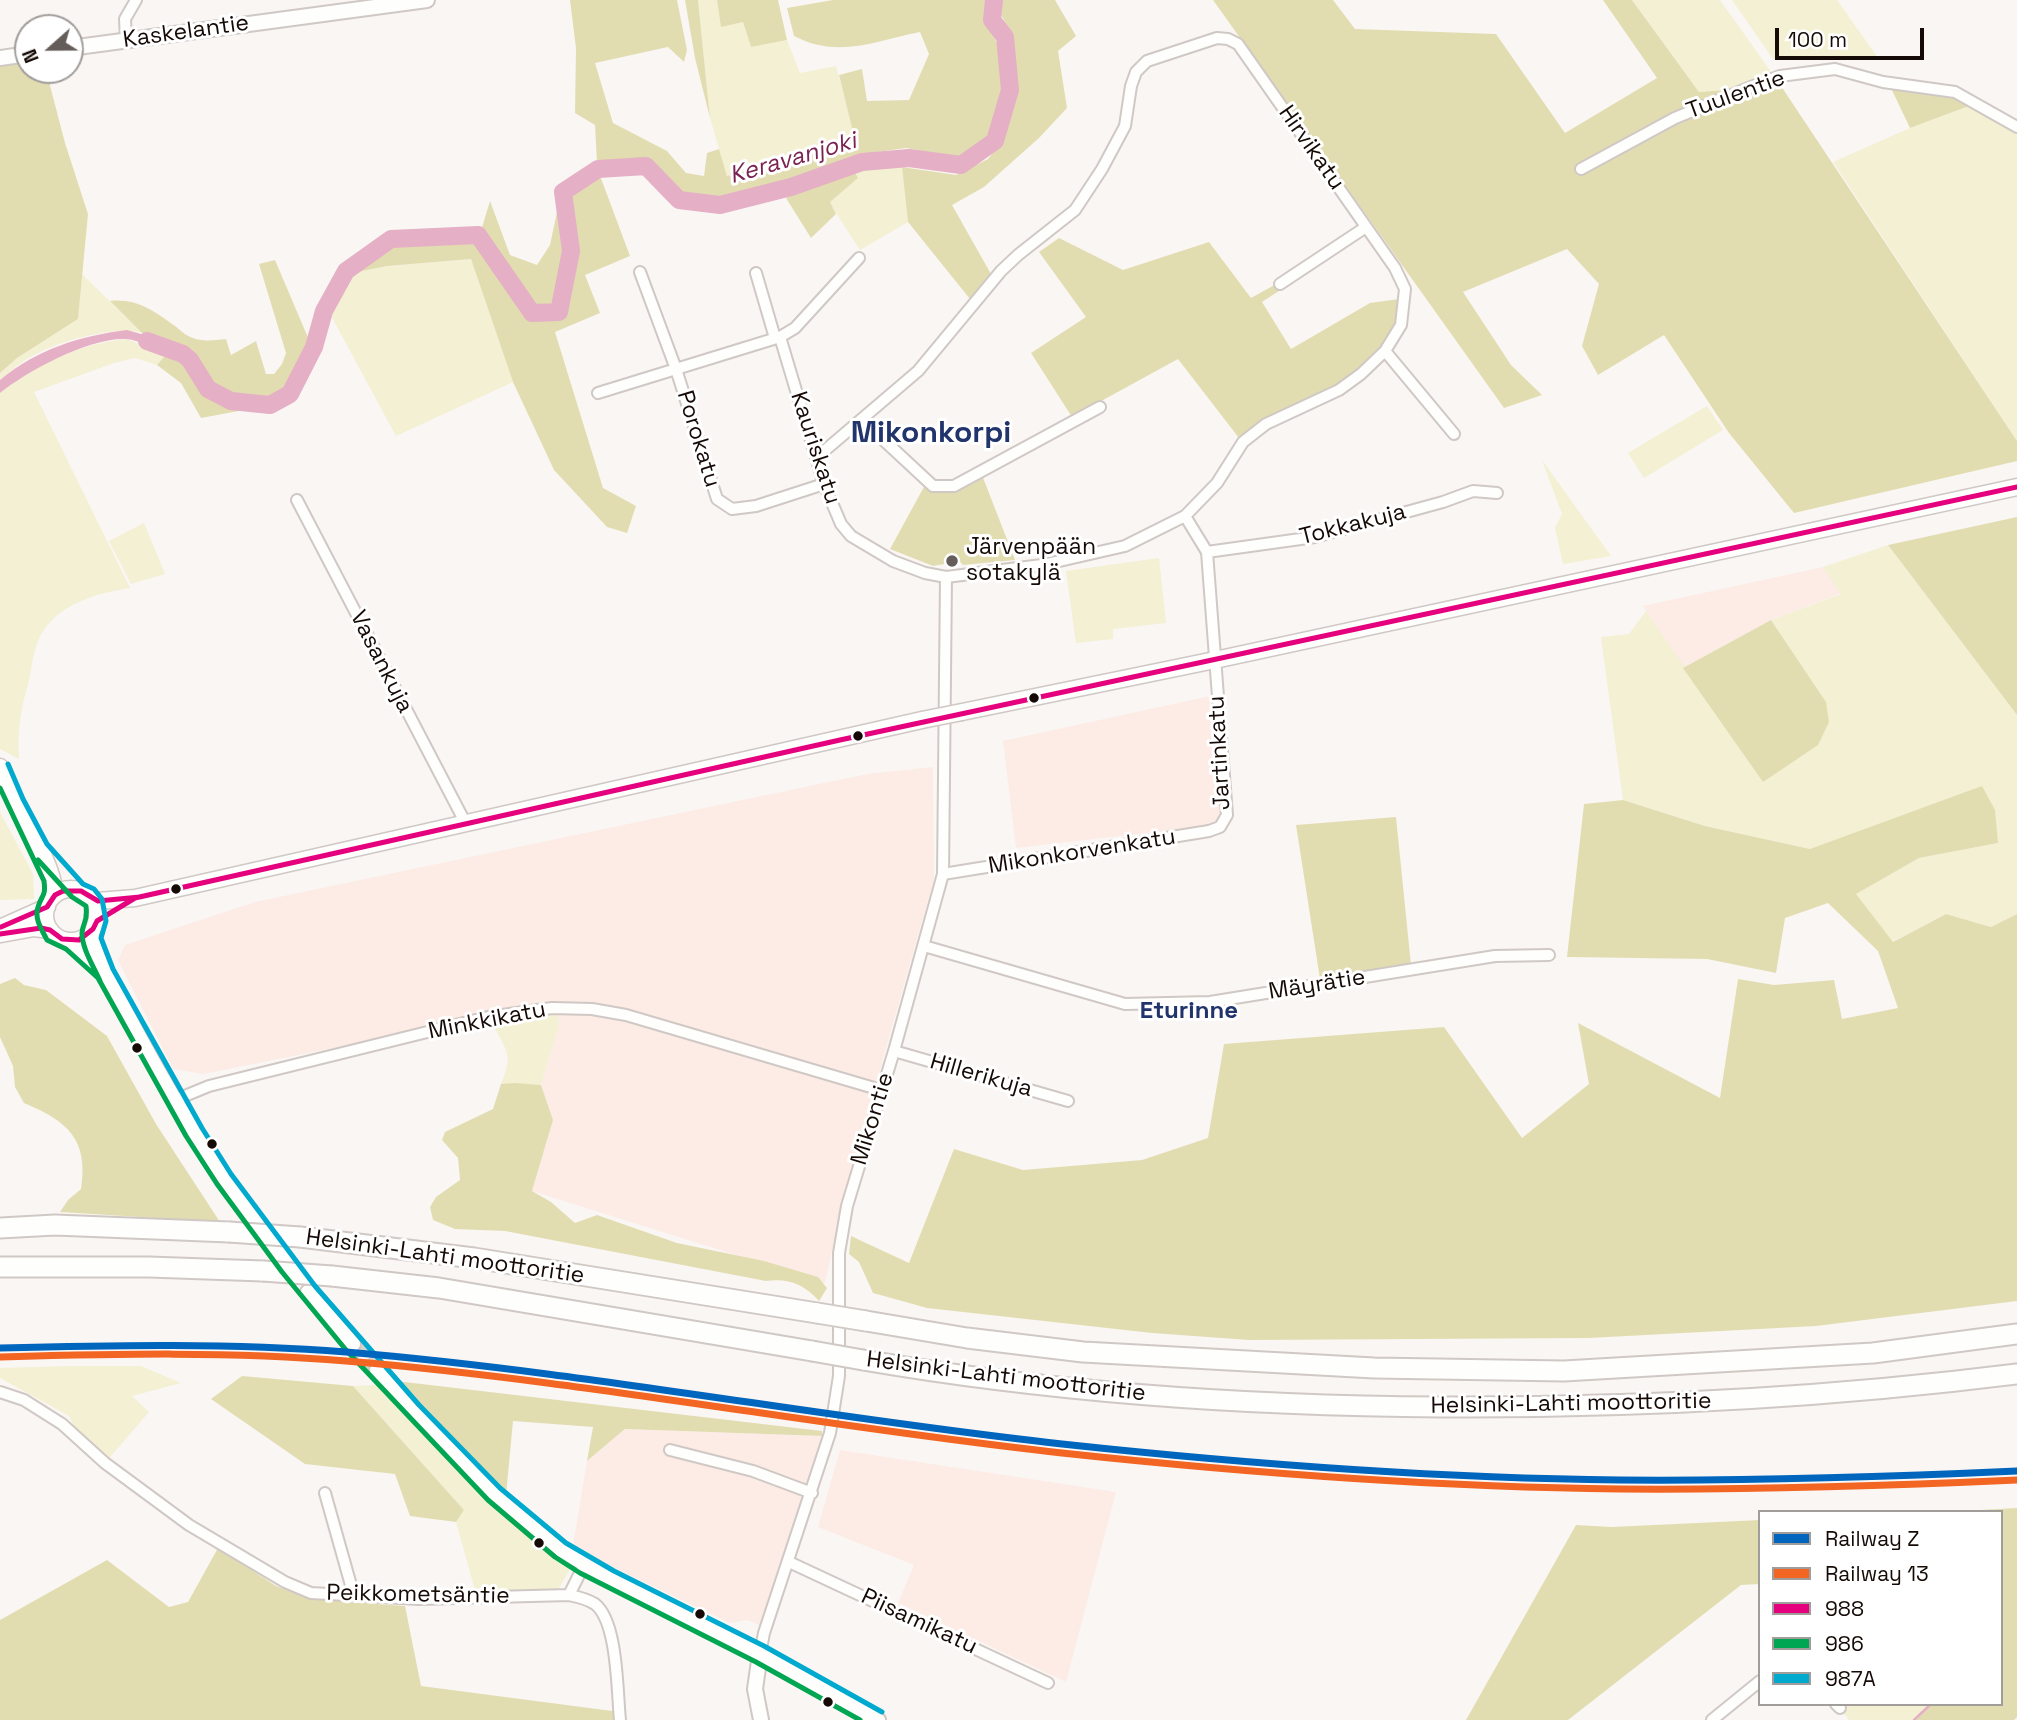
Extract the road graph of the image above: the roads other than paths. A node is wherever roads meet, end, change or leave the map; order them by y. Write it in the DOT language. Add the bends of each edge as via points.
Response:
graph roads {
  1 [pos="136,0"];
  2 [pos="427,0"];
  3 [pos="127,39"];
  4 [pos="84,46"];
  5 [pos="2017,127"];
  6 [pos="1581,169"];
  7 [pos="1366,227"];
  8 [pos="859,258"];
  9 [pos="640,272"];
  10 [pos="755,273"];
  11 [pos="1280,284"];
  12 [pos="778,337"];
  13 [pos="1385,351"];
  14 [pos="676,369"];
  15 [pos="598,393"];
  16 [pos="1100,407"];
  17 [pos="862,420"];
  18 [pos="1454,434"];
  19 [pos="816,458"];
  20 [pos="824,484"];
  21 [pos="2017,487"];
  22 [pos="1497,494"];
  23 [pos="297,500"];
  24 [pos="1185,516"];
  25 [pos="1207,552"];
  26 [pos="946,578"];
  27 [pos="1215,660"];
  28 [pos="0,767"];
  29 [pos="466,824"];
  30 [pos="1220,827"];
  31 [pos="40,849"];
  32 [pos="943,874"];
  33 [pos="84,894"];
  34 [pos="135,898"];
  35 [pos="51,901"];
  36 [pos="94,926"];
  37 [pos="0,928"];
  38 [pos="50,930"];
  39 [pos="0,934"];
  40 [pos="71,941"];
  41 [pos="924,946"];
  42 [pos="1549,955"];
  43 [pos="105,973"];
  44 [pos="894,1051"];
  45 [pos="881,1090"];
  46 [pos="175,1100"];
  47 [pos="1068,1101"];
  48 [pos="257,1224"];
  49 [pos="0,1228"];
  50 [pos="273,1245"];
  51 [pos="0,1267"];
  52 [pos="289,1267"];
  53 [pos="308,1292"];
  54 [pos="2017,1334"];
  55 [pos="353,1343"];
  56 [pos="377,1370"];
  57 [pos="2017,1374"];
  58 [pos="0,1392"];
  59 [pos="670,1450"];
  60 [pos="325,1493"];
  61 [pos="812,1493"];
  62 [pos="789,1562"];
  63 [pos="584,1565"];
  64 [pos="569,1595"];
  65 [pos="354,1596"];
  66 [pos="760,1654"];
  67 [pos="1048,1683"];
  68 [pos="1758,1683"];
  69 [pos="620,1720"];
  70 [pos="761,1720"];
  71 [pos="878,1720"];
  72 [pos="1712,1720"];
  1 -- 3 [label="street" via="125,19"];
  2 -- 3 [label="street, Kaskelantie"];
  3 -- 4 [label="street, Kaskelantie"];
  5 -- 6 [label="street, Tuulentie" via="1955,92 1883,82 1835,69 1780,76 1756,85 1675,118"];
  7 -- 11 [label="street"];
  7 -- 13 [label="street, Hirvikatu" via="1405,289 1401,326"];
  7 -- 17 [label="street, Hirvikatu" via="1238,44 1217,38 1147,61 1131,86 1125,126 1075,210 1001,271 918,371"];
  8 -- 12 [label="street" via="795,328"];
  9 -- 14 [label="street, Porokatu"];
  10 -- 12 [label="street, Kauriskatu"];
  12 -- 14 [label="street"];
  12 -- 19 [label="street, Kauriskatu"];
  13 -- 18 [label="street"];
  13 -- 24 [label="street, Hirvikatu" via="1339,390 1266,424 1244,442 1217,483"];
  14 -- 15 [label="street"];
  14 -- 20 [label="street, Porokatu" via="717,499 732,509 756,506"];
  16 -- 17 [label="street" via="954,486 933,486"];
  17 -- 19 [label="street, Hirvikatu"];
  19 -- 20 [label="street, Kauriskatu"];
  20 -- 26 [label="street, Kauriskatu" via="851,536 893,561"];
  21 -- 27 [label="main road"];
  22 -- 25 [label="street, Tokkakuja" via="1473,491 1315,537"];
  23 -- 29 [label="street, Vasankuja"];
  24 -- 25 [label="street, Jartinkatu"];
  24 -- 26 [label="street, Hirvikatu" via="1125,547 1042,565"];
  25 -- 27 [label="street, Jartinkatu"];
  26 -- 32 [label="street, Mikontie"];
  27 -- 29 [label="main road, bridge" via="922,720"];
  27 -- 30 [label="street, Jartinkatu" via="1227,815"];
  28 -- 31 [label="main road"];
  29 -- 34 [label="main road"];
  30 -- 32 [label="street, Mikonkorvenkatu"];
  31 -- 33 [label="main road"];
  31 -- 35 [label="main road" via="52,878"];
  32 -- 41 [label="street, Mikontie"];
  33 -- 34 [label="main road" via="98,901"];
  33 -- 35 [label="main road" via="63,891"];
  33 -- 36 [label="main road" via="94,903"];
  34 -- 36 [label="main road"];
  35 -- 37 [label="main road"];
  35 -- 38 [label="main road" via="46,919"];
  36 -- 40 [label="main road" via="79,940"];
  36 -- 43 [label="street"];
  38 -- 39 [label="main road"];
  38 -- 40 [label="main road"];
  40 -- 43 [label="street"];
  41 -- 42 [label="street, Mäyrätie" via="1125,1004 1210,1002 1495,956"];
  41 -- 44 [label="street, Mikontie"];
  43 -- 46 [label="street"];
  44 -- 45 [label="street, Mikontie"];
  44 -- 47 [label="street, Hillerikuja"];
  45 -- 46 [label="street, Minkkikatu" via="626,1015 552,1008 441,1028 209,1086"];
  45 -- 61 [label="street, Mikontie" via="845,1217 839,1253 839,1376 830,1433"];
  46 -- 48 [label="street"];
  49 -- 54 [label="highway, Helsinki-Lahti moottoritie, bridge" via="55,1225 300,1237 474,1258 967,1338 1083,1352 1374,1368 1564,1371 1873,1353"];
  50 -- 52 [label="street"];
  51 -- 57 [label="highway, Helsinki-Lahti moottoritie, bridge" via="263,1271 439,1287 963,1377 1196,1399 1371,1407 1569,1408 1733,1401"];
  53 -- 55 [label="street"];
  56 -- 63 [label="street" via="494,1494"];
  58 -- 65 [label="street, Peikkometsäntie" via="24,1400 62,1424 104,1463 177,1518 276,1577 311,1593"];
  59 -- 61 [label="street" via="753,1471"];
  60 -- 65 [label="street"];
  61 -- 62 [label="street, Mikontie"];
  62 -- 66 [label="street, Mikontie"];
  62 -- 67 [label="street, Piisamikatu"];
  63 -- 64 [label="street"];
  63 -- 66 [label="street"];
  64 -- 65 [label="street, Peikkometsäntie"];
  64 -- 69 [label="street" via="597,1606 606,1619"];
  66 -- 70 [label="street" via="755,1689"];
  66 -- 71 [label="street"];
  68 -- 72 [label="street"];
}
